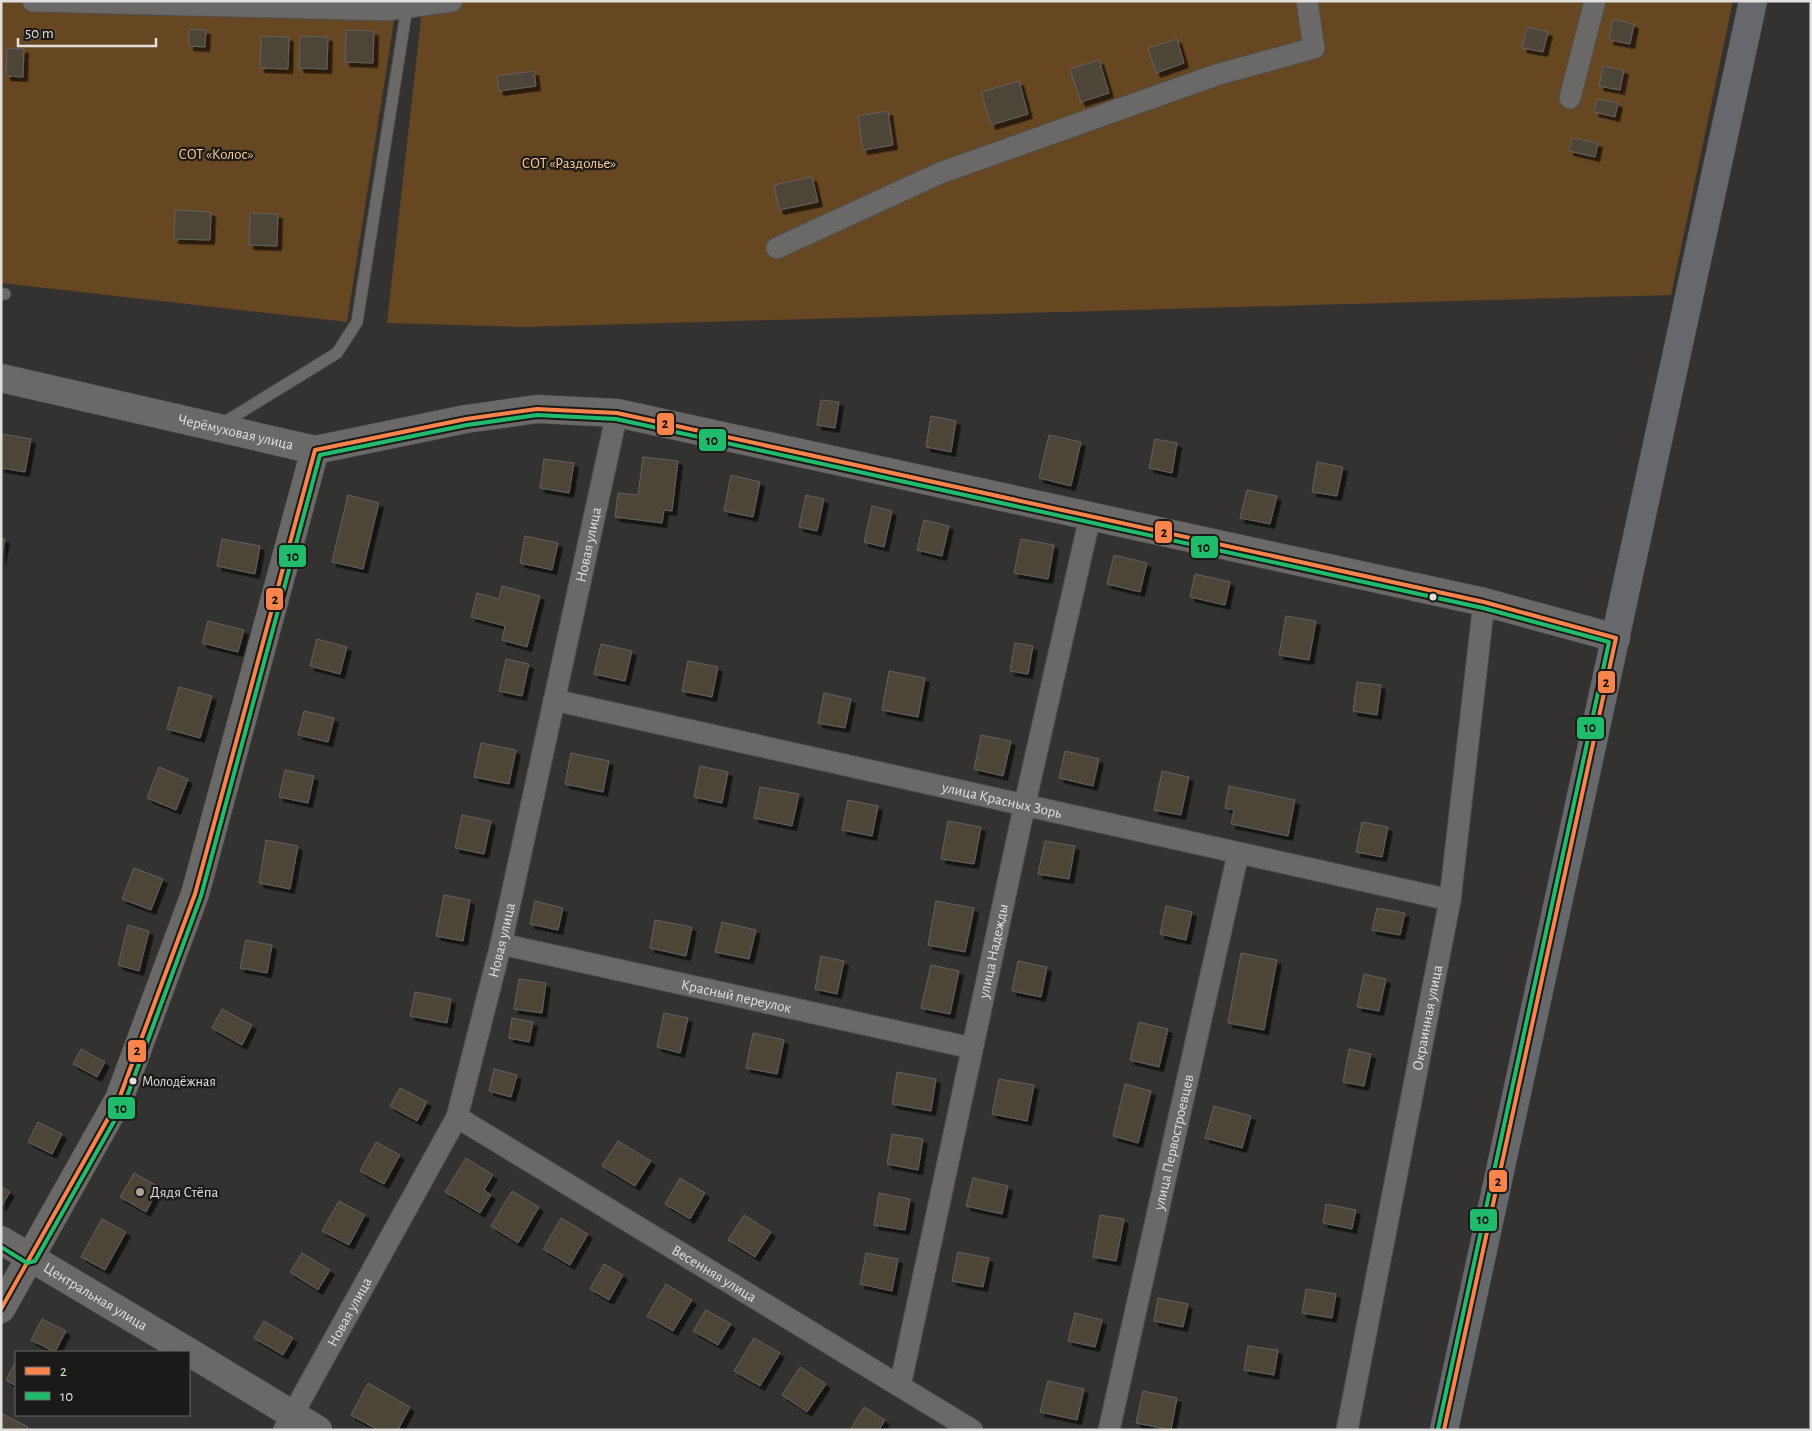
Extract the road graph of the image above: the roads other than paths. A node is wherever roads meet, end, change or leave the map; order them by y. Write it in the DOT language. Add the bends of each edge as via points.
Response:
graph roads {
  1 [pos="33,1"];
  2 [pos="452,1"];
  3 [pos="1307,1"];
  4 [pos="1595,1"];
  5 [pos="1753,1"];
  6 [pos="400,6"];
  7 [pos="1570,98"];
  8 [pos="777,248"];
  9 [pos="1,378"];
  10 [pos="617,413"];
  11 [pos="216,427"];
  12 [pos="315,450"];
  13 [pos="1090,517"];
  14 [pos="1484,602"];
  15 [pos="1616,638"];
  16 [pos="554,700"];
  17 [pos="1025,803"];
  18 [pos="1238,854"];
  19 [pos="1450,900"];
  20 [pos="501,944"];
  21 [pos="972,1048"];
  22 [pos="456,1117"];
  23 [pos="1,1240"];
  24 [pos="30,1257"];
  25 [pos="1,1309"];
  26 [pos="187,1351"];
  27 [pos="190,1353"];
  28 [pos="900,1386"];
  29 [pos="289,1422"];
  30 [pos="318,1430"];
  31 [pos="972,1430"];
  32 [pos="1110,1430"];
  33 [pos="1348,1430"];
  34 [pos="1444,1430"];
  1 -- 6 [label="street"];
  2 -- 6 [label="street"];
  3 -- 8 [label="street" via="1314,48 1216,76 940,173"];
  4 -- 7 [label="street"];
  5 -- 15 [label="main road"];
  6 -- 11 [label="lane" via="357,322 337,353"];
  9 -- 11 [label="street, Черёмуховая улица"];
  10 -- 12 [label="street, Черёмуховая улица" via="537,409 466,419"];
  10 -- 13 [label="street, Черёмуховая улица"];
  10 -- 16 [label="street, Новая улица"];
  11 -- 12 [label="street, Черёмуховая улица"];
  12 -- 24 [label="street" via="195,894 119,1099"];
  13 -- 14 [label="street, Черёмуховая улица"];
  13 -- 17 [label="street, улица Надежды"];
  14 -- 15 [label="street, Черёмуховая улица"];
  14 -- 19 [label="street, Окраинная улица"];
  15 -- 34 [label="main road"];
  16 -- 17 [label="street, улица Красных Зорь"];
  16 -- 20 [label="street, Новая улица"];
  17 -- 18 [label="street, улица Красных Зорь"];
  17 -- 21 [label="street, улица Надежды"];
  18 -- 19 [label="street, улица Красных Зорь"];
  18 -- 32 [label="street, улица Первостроевцев"];
  19 -- 33 [label="street, Окраинная улица"];
  20 -- 21 [label="street, Красный переулок"];
  20 -- 22 [label="street, Новая улица"];
  21 -- 28 [label="street, улица Надежды"];
  22 -- 28 [label="street, Весенняя улица"];
  22 -- 29 [label="street, Новая улица"];
  23 -- 24 [label="street, Центральная улица"];
  24 -- 25 [label="street"];
  24 -- 26 [label="street, Центральная улица"];
  27 -- 29 [label="street, Центральная улица"];
  28 -- 31 [label="street, Весенняя улица"];
  29 -- 30 [label="street, Центральная улица"];
}
